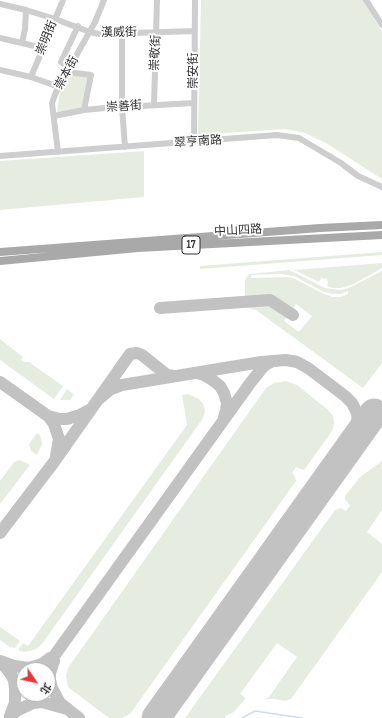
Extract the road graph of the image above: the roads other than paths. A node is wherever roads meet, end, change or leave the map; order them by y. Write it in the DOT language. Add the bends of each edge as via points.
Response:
graph roads {
  1 [pos="63,0"];
  2 [pos="104,0"];
  3 [pos="157,0"];
  4 [pos="195,0"];
  5 [pos="366,0"];
  6 [pos="0,4"];
  7 [pos="26,10"];
  8 [pos="55,19"];
  9 [pos="382,25"];
  10 [pos="78,26"];
  11 [pos="195,31"];
  12 [pos="90,32"];
  13 [pos="156,32"];
  14 [pos="122,34"];
  15 [pos="0,38"];
  16 [pos="22,43"];
  17 [pos="43,48"];
  18 [pos="0,70"];
  19 [pos="69,70"];
  20 [pos="31,77"];
  21 [pos="59,87"];
  22 [pos="194,103"];
  23 [pos="154,105"];
  24 [pos="122,107"];
  25 [pos="84,110"];
  26 [pos="54,116"];
  27 [pos="194,142"];
  28 [pos="125,147"];
  29 [pos="58,152"];
  30 [pos="0,156"];
  31 [pos="382,188"];
  32 [pos="382,225"];
  33 [pos="382,235"];
  34 [pos="0,252"];
  35 [pos="0,261"];
  1 -- 8 [label="street, 崇明街"];
  2 -- 12 [label="street, 崇本街"];
  3 -- 13 [label="street, 崇敬街"];
  4 -- 11 [label="street, 崇安街"];
  5 -- 9 [label="street"];
  6 -- 7 [label="street, 漢威街"];
  7 -- 8 [label="street, 漢威街"];
  7 -- 16 [label="street"];
  8 -- 10 [label="street, 漢威街"];
  8 -- 17 [label="street, 崇明街"];
  10 -- 12 [label="street, 漢威街"];
  10 -- 19 [label="street" via="61,62"];
  11 -- 13 [label="street, 漢威街"];
  11 -- 22 [label="street, 崇安街"];
  12 -- 14 [label="street, 漢威街"];
  12 -- 19 [label="street, 崇本街"];
  13 -- 14 [label="street, 漢威街"];
  13 -- 23 [label="street, 崇敬街"];
  14 -- 24 [label="street"];
  15 -- 16 [label="street"];
  16 -- 17 [label="street"];
  17 -- 20 [label="street, 崇明街"];
  18 -- 20 [label="street"];
  19 -- 21 [label="street, 崇本街"];
  19 -- 25 [label="street" via="91,75"];
  20 -- 21 [label="street"];
  21 -- 26 [label="street, 崇本街" via="52,103"];
  22 -- 23 [label="street, 崇善街"];
  22 -- 27 [label="street, 崇安街"];
  23 -- 24 [label="street, 崇善街"];
  24 -- 25 [label="street, 崇善街"];
  24 -- 28 [label="street"];
  25 -- 26 [label="street, 崇善街"];
  26 -- 29 [label="street, 崇本街"];
  27 -- 28 [label="street, 翠亨南路"];
  27 -- 31 [label="street, 翠亨南路" via="277,135 299,138 342,163 358,176"];
  28 -- 29 [label="street, 翠亨南路"];
  29 -- 30 [label="street, 翠亨南路"];
  32 -- 34 [label="main road, 中山四路 / 17"];
  33 -- 35 [label="main road, 中山四路 / 17" via="138,248"];
}
